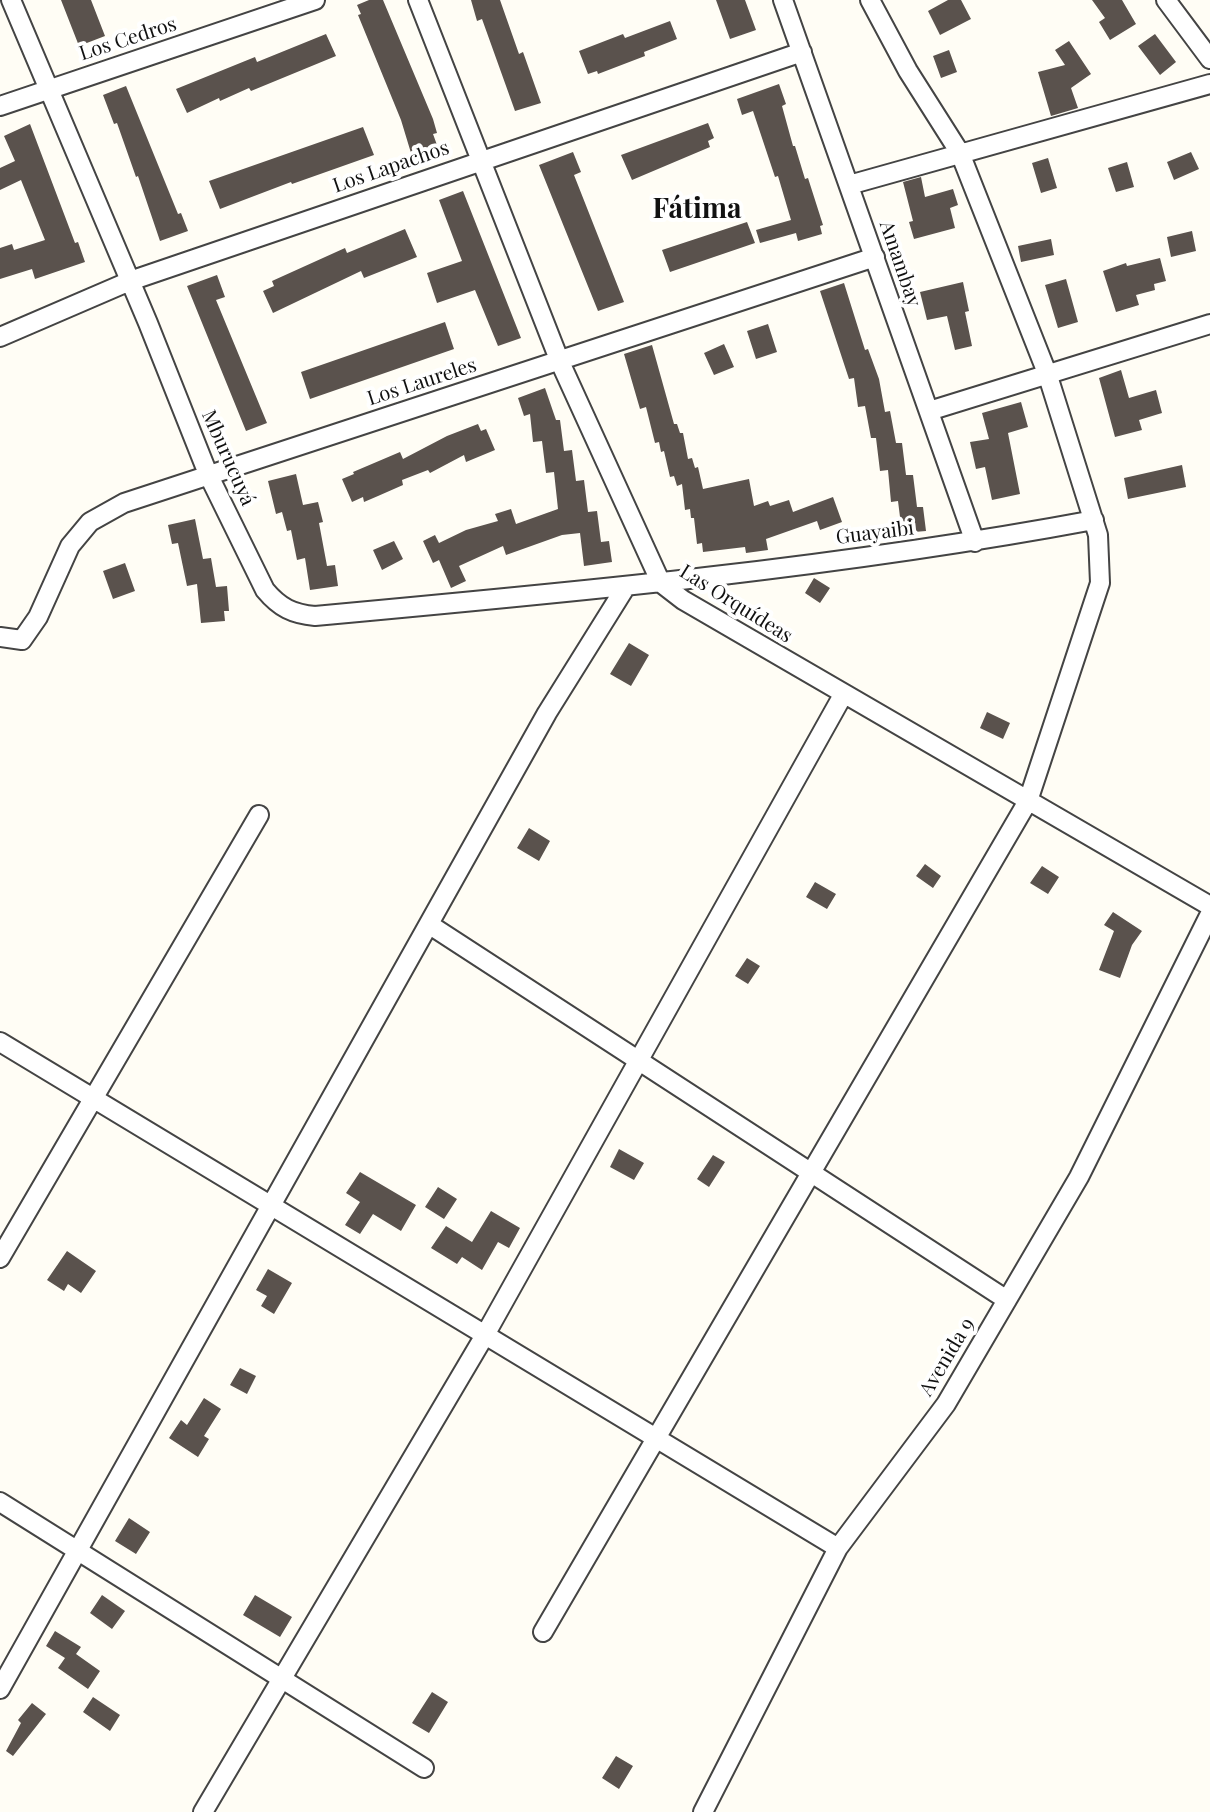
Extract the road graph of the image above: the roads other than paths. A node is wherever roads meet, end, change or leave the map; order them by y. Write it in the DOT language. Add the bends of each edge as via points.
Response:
graph roads {
  1 [pos="11,0"];
  2 [pos="315,0"];
  3 [pos="418,0"];
  4 [pos="783,0"];
  5 [pos="870,0"];
  6 [pos="1166,0"];
  7 [pos="802,52"];
  8 [pos="1210,59"];
  9 [pos="1210,84"];
  10 [pos="49,89"];
  11 [pos="0,106"];
  12 [pos="960,153"];
  13 [pos="482,159"];
  14 [pos="849,185"];
  15 [pos="875,257"];
  16 [pos="130,281"];
  17 [pos="1210,324"];
  18 [pos="0,337"];
  19 [pos="560,362"];
  20 [pos="1047,373"];
  21 [pos="929,411"];
  22 [pos="208,474"];
  23 [pos="1094,520"];
  24 [pos="975,542"];
  25 [pos="661,583"];
  26 [pos="625,588"];
  27 [pos="0,637"];
  28 [pos="843,695"];
  29 [pos="1028,801"];
  30 [pos="259,815"];
  31 [pos="1210,906"];
  32 [pos="1210,914"];
  33 [pos="430,925"];
  34 [pos="0,1042"];
  35 [pos="639,1061"];
  36 [pos="94,1099"];
  37 [pos="811,1173"];
  38 [pos="272,1206"];
  39 [pos="0,1258"];
  40 [pos="1007,1300"];
  41 [pos="485,1335"];
  42 [pos="656,1438"];
  43 [pos="0,1502"];
  44 [pos="838,1548"];
  45 [pos="80,1550"];
  46 [pos="543,1632"];
  47 [pos="282,1679"];
  48 [pos="0,1689"];
  49 [pos="424,1768"];
  50 [pos="203,1812"];
  51 [pos="703,1812"];
  1 -- 10 [label="street, Mburucuyá"];
  2 -- 10 [label="street, Los Cedros"];
  3 -- 13 [label="street, Las Orquídeas"];
  4 -- 7 [label="street, Amambay"];
  5 -- 12 [label="street"];
  6 -- 8 [label="street"];
  7 -- 13 [label="street, Los Lapachos"];
  7 -- 14 [label="street, Amambay"];
  9 -- 12 [label="street"];
  10 -- 11 [label="street, Los Cedros"];
  10 -- 16 [label="street, Mburucuyá"];
  12 -- 14 [label="street"];
  12 -- 20 [label="street"];
  13 -- 16 [label="street, Los Lapachos"];
  13 -- 19 [label="street, Las Orquídeas"];
  14 -- 15 [label="street, Amambay"];
  15 -- 19 [label="street, Los Laureles"];
  15 -- 21 [label="street, Amambay"];
  16 -- 18 [label="street, Los Lapachos"];
  16 -- 22 [label="street, Mburucuyá"];
  17 -- 20 [label="street"];
  19 -- 22 [label="street, Los Laureles"];
  19 -- 25 [label="street, Las Orquídeas"];
  20 -- 21 [label="street"];
  20 -- 23 [label="street"];
  21 -- 24 [label="street, Amambay"];
  22 -- 26 [label="street, Mburucuyá" via="265,590 296,614"];
  22 -- 27 [label="street, Los Laureles" via="124,503 90,522 70,546 22,640"];
  23 -- 24 [label="street, Guayaibi"];
  23 -- 29 [label="street" via="1100,583"];
  24 -- 25 [label="street, Guayaibi"];
  25 -- 26 [label="street, Mburucuyá"];
  25 -- 28 [label="street, Las Orquídeas"];
  26 -- 33 [label="street" via="547,713"];
  28 -- 29 [label="street, Las Orquídeas"];
  28 -- 35 [label="street"];
  29 -- 31 [label="street, Las Orquídeas"];
  29 -- 37 [label="street"];
  30 -- 36 [label="street"];
  32 -- 40 [label="street, Avenida 9" via="1079,1177"];
  33 -- 35 [label="street"];
  33 -- 38 [label="street"];
  34 -- 36 [label="street"];
  35 -- 37 [label="street"];
  35 -- 41 [label="street"];
  36 -- 38 [label="street"];
  36 -- 39 [label="street"];
  37 -- 40 [label="street"];
  37 -- 42 [label="street"];
  38 -- 41 [label="street"];
  38 -- 45 [label="street"];
  40 -- 44 [label="street, Avenida 9" via="946,1404"];
  41 -- 42 [label="street"];
  41 -- 47 [label="street"];
  42 -- 44 [label="street"];
  42 -- 46 [label="street"];
  43 -- 45 [label="street"];
  44 -- 51 [label="street, Avenida 9"];
  45 -- 47 [label="street"];
  45 -- 48 [label="street"];
  47 -- 49 [label="street"];
  47 -- 50 [label="street"];
}
